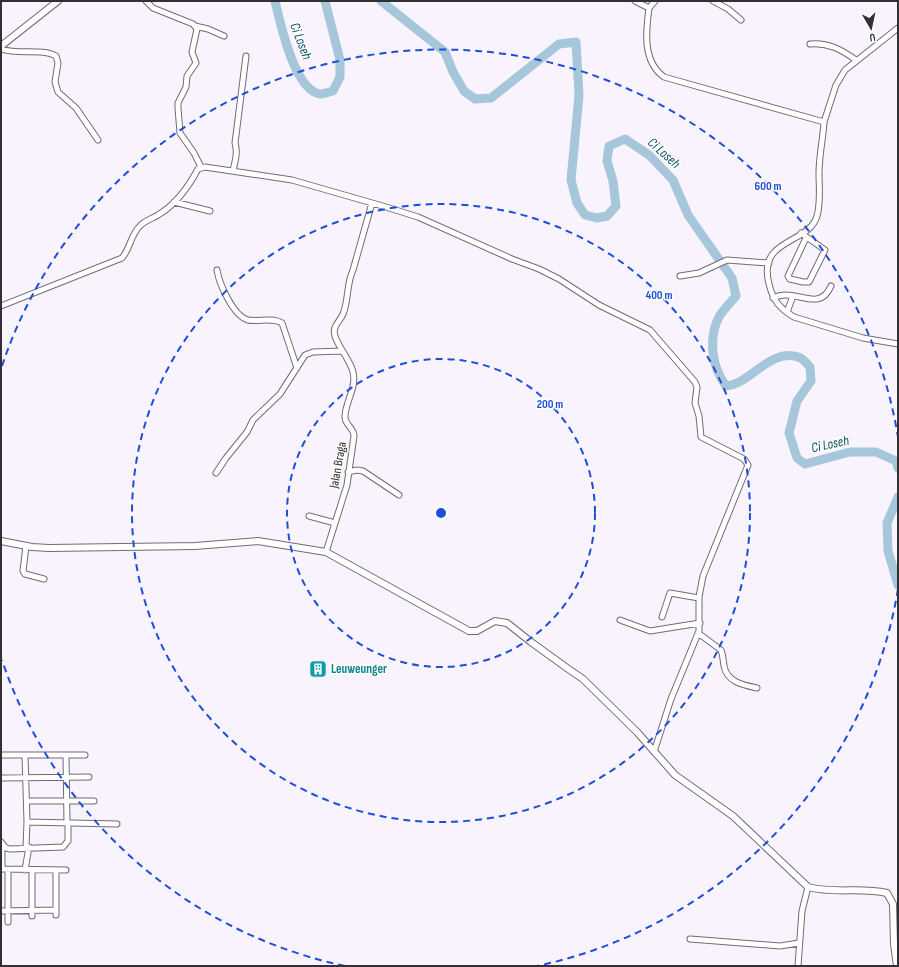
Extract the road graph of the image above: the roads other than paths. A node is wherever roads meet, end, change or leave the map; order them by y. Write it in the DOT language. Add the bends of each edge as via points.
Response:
graph roads {
  1 [pos="58,1"];
  2 [pos="146,1"];
  3 [pos="636,1"];
  4 [pos="655,1"];
  5 [pos="714,1"];
  6 [pos="649,8"];
  7 [pos="741,20"];
  8 [pos="195,26"];
  9 [pos="898,28"];
  10 [pos="224,36"];
  11 [pos="810,44"];
  12 [pos="1,46"];
  13 [pos="1,49"];
  14 [pos="246,56"];
  15 [pos="856,60"];
  16 [pos="824,122"];
  17 [pos="98,140"];
  18 [pos="201,168"];
  19 [pos="233,171"];
  20 [pos="174,202"];
  21 [pos="372,203"];
  22 [pos="210,211"];
  23 [pos="801,233"];
  24 [pos="806,238"];
  25 [pos="769,263"];
  26 [pos="217,270"];
  27 [pos="680,276"];
  28 [pos="831,286"];
  29 [pos="793,296"];
  30 [pos="773,298"];
  31 [pos="1,306"];
  32 [pos="787,312"];
  33 [pos="898,344"];
  34 [pos="342,351"];
  35 [pos="297,368"];
  36 [pos="348,472"];
  37 [pos="216,473"];
  38 [pos="399,495"];
  39 [pos="309,516"];
  40 [pos="335,523"];
  41 [pos="1,541"];
  42 [pos="26,546"];
  43 [pos="326,552"];
  44 [pos="44,579"];
  45 [pos="699,598"];
  46 [pos="662,616"];
  47 [pos="620,620"];
  48 [pos="699,629"];
  49 [pos="757,688"];
  50 [pos="654,752"];
  51 [pos="1,755"];
  52 [pos="25,755"];
  53 [pos="66,755"];
  54 [pos="85,755"];
  55 [pos="26,777"];
  56 [pos="66,777"];
  57 [pos="89,777"];
  58 [pos="1,778"];
  59 [pos="27,801"];
  60 [pos="67,801"];
  61 [pos="94,801"];
  62 [pos="27,822"];
  63 [pos="68,823"];
  64 [pos="117,824"];
  65 [pos="2,843"];
  66 [pos="27,847"];
  67 [pos="4,870"];
  68 [pos="25,870"];
  69 [pos="32,870"];
  70 [pos="56,870"];
  71 [pos="66,870"];
  72 [pos="808,887"];
  73 [pos="1,911"];
  74 [pos="8,911"];
  75 [pos="32,913"];
  76 [pos="8,922"];
  77 [pos="690,939"];
  78 [pos="799,943"];
  79 [pos="798,966"];
  80 [pos="897,966"];
  1 -- 12 [label="street"];
  2 -- 8 [label="street" via="153,8"];
  3 -- 6 [label="street"];
  4 -- 6 [label="street"];
  5 -- 7 [label="street"];
  6 -- 16 [label="street" via="646,30 648,52 664,77"];
  8 -- 10 [label="street"];
  8 -- 18 [label="street" via="196,35 192,52 196,63 188,76 178,108 180,133"];
  9 -- 15 [label="street"];
  11 -- 15 [label="street" via="833,47"];
  13 -- 17 [label="street" via="56,56 58,63 55,82 58,92 76,108"];
  14 -- 19 [label="street"];
  15 -- 16 [label="street" via="838,80"];
  16 -- 23 [label="street" via="817,217"];
  18 -- 19 [label="street"];
  18 -- 20 [label="street"];
  19 -- 21 [label="street" via="292,180"];
  20 -- 22 [label="street"];
  20 -- 31 [label="street" via="159,215 137,228 125,256 119,260"];
  21 -- 34 [label="street, Jalan Braga" via="348,280 344,310 334,330"];
  21 -- 45 [label="street" via="418,217 559,279 599,305 650,330 693,379 697,387 695,403 701,437 744,459 748,466 703,576"];
  23 -- 24 [label="street"];
  23 -- 25 [label="street" via="772,254"];
  24 -- 24 [label="street" via="824,248 825,252 809,282 790,279 788,276"];
  25 -- 27 [label="street" via="736,260 722,262 699,273"];
  25 -- 30 [label="street" via="768,279"];
  26 -- 35 [label="street" via="220,285 236,310 246,319 274,320 282,323"];
  28 -- 29 [label="street" via="824,297 817,300"];
  29 -- 30 [label="street"];
  29 -- 32 [label="street"];
  30 -- 32 [label="street" via="777,305"];
  32 -- 33 [label="street" via="805,321 863,338"];
  34 -- 35 [label="street" via="308,353"];
  34 -- 36 [label="street, Jalan Braga" via="351,365 354,379 345,418 354,436"];
  35 -- 37 [label="street" via="280,394 253,420"];
  36 -- 38 [label="street" via="363,471"];
  36 -- 40 [label="street, Jalan Braga" via="347,485"];
  39 -- 40 [label="street"];
  40 -- 43 [label="street, Jalan Braga"];
  41 -- 42 [label="street"];
  42 -- 43 [label="street" via="195,546 258,541"];
  42 -- 44 [label="street" via="23,571 25,574"];
  43 -- 50 [label="street" via="469,631 477,631 495,622 507,622 583,679"];
  45 -- 46 [label="street" via="670,593"];
  45 -- 48 [label="street"];
  47 -- 48 [label="street" via="650,631"];
  48 -- 49 [label="street" via="721,650 728,677"];
  48 -- 50 [label="street" via="671,699"];
  50 -- 72 [label="street" via="675,775 733,816"];
  51 -- 52 [label="street"];
  52 -- 53 [label="street"];
  52 -- 55 [label="street"];
  53 -- 54 [label="street"];
  53 -- 56 [label="street"];
  55 -- 56 [label="street"];
  55 -- 58 [label="street"];
  55 -- 59 [label="street"];
  56 -- 57 [label="street"];
  56 -- 60 [label="street"];
  59 -- 60 [label="street"];
  59 -- 62 [label="street"];
  60 -- 61 [label="street"];
  60 -- 63 [label="street"];
  62 -- 63 [label="street"];
  62 -- 66 [label="street"];
  63 -- 64 [label="street"];
  63 -- 66 [label="street" via="66,845"];
  65 -- 66 [label="street" via="10,849"];
  65 -- 67 [label="street"];
  66 -- 68 [label="street"];
  67 -- 68 [label="street"];
  67 -- 74 [label="street"];
  68 -- 69 [label="street"];
  69 -- 70 [label="street"];
  69 -- 75 [label="street"];
  70 -- 71 [label="street"];
  70 -- 75 [label="street" via="56,912"];
  72 -- 78 [label="street" via="802,911"];
  72 -- 80 [label="street" via="820,891 866,890 887,893 893,904"];
  73 -- 74 [label="street"];
  74 -- 75 [label="street"];
  74 -- 76 [label="street"];
  77 -- 78 [label="street" via="780,946"];
  78 -- 79 [label="street"];
}
